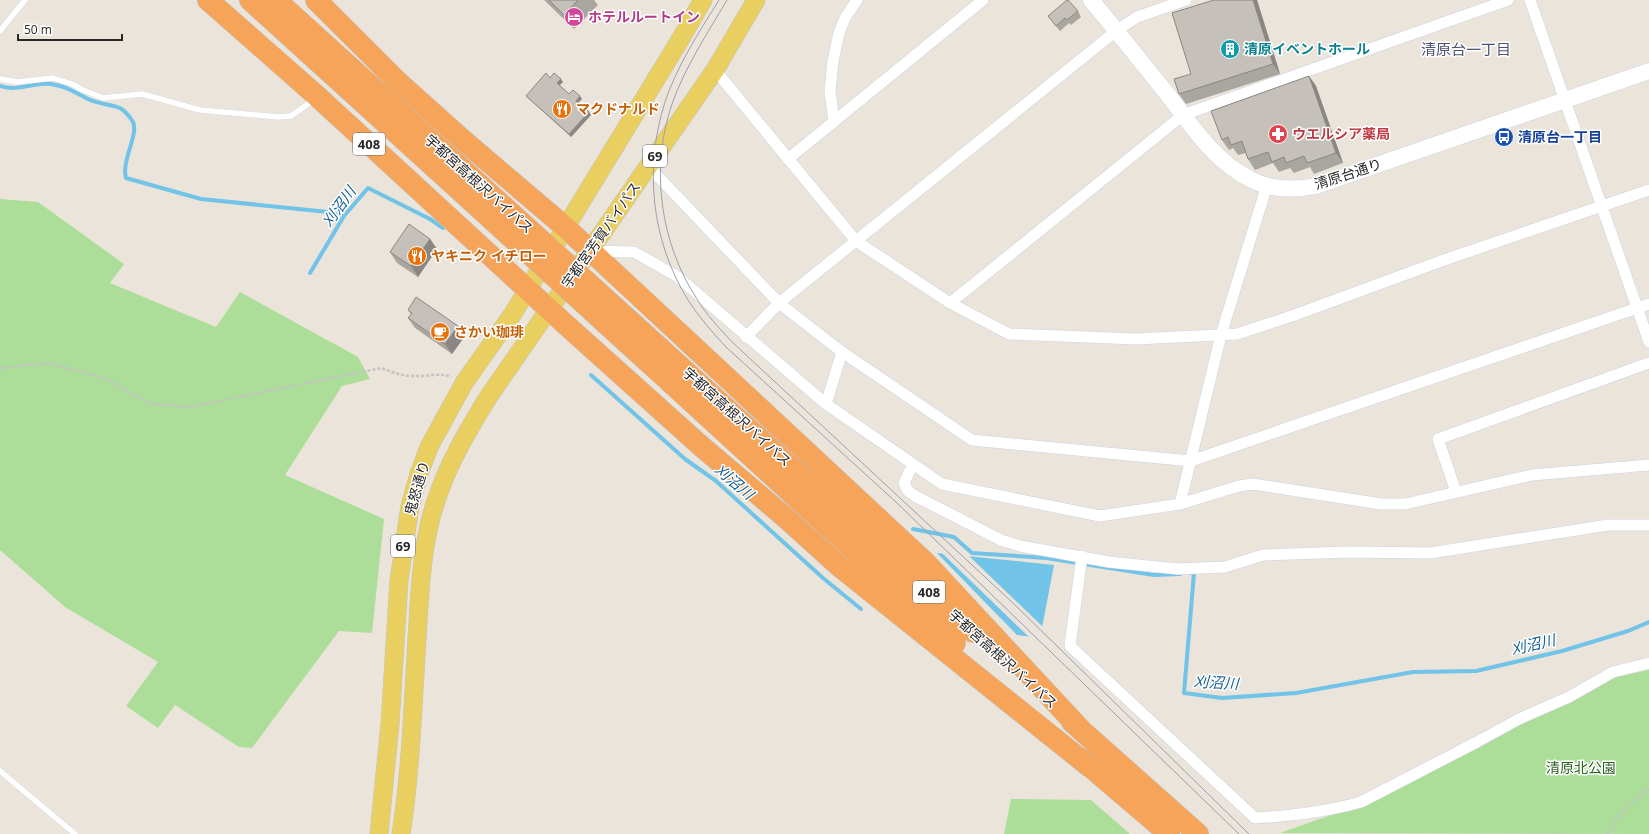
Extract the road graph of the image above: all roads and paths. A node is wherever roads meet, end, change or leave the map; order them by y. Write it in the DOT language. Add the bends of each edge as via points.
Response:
graph roads {
  1 [pos="25,0"];
  2 [pos="208,0"];
  3 [pos="250,0"];
  4 [pos="276,0"];
  5 [pos="316,0"];
  6 [pos="703,0"];
  7 [pos="756,0"];
  8 [pos="857,0"];
  9 [pos="983,0"];
  10 [pos="1091,0"];
  11 [pos="1186,0"];
  12 [pos="1508,0"];
  13 [pos="1530,0"];
  14 [pos="0,31"];
  15 [pos="1116,31"];
  16 [pos="715,70"];
  17 [pos="1649,71"];
  18 [pos="0,79"];
  19 [pos="318,97"];
  20 [pos="1565,100"];
  21 [pos="1183,115"];
  22 [pos="834,122"];
  23 [pos="788,159"];
  24 [pos="648,166"];
  25 [pos="462,181"];
  26 [pos="1267,185"];
  27 [pos="1649,190"];
  28 [pos="1602,206"];
  29 [pos="565,227"];
  30 [pos="856,241"];
  31 [pos="591,251"];
  32 [pos="528,290"];
  33 [pos="780,303"];
  34 [pos="950,303"];
  35 [pos="1649,304"];
  36 [pos="1637,308"];
  37 [pos="549,309"];
  38 [pos="1221,335"];
  39 [pos="746,337"];
  40 [pos="1649,342"];
  41 [pos="842,352"];
  42 [pos="655,356"];
  43 [pos="1649,363"];
  44 [pos="0,368"];
  45 [pos="464,383"];
  46 [pos="826,404"];
  47 [pos="1192,461"];
  48 [pos="913,464"];
  49 [pos="1649,465"];
  50 [pos="1456,492"];
  51 [pos="1180,504"];
  52 [pos="1649,525"];
  53 [pos="1081,562"];
  54 [pos="1649,663"];
  55 [pos="1082,731"];
  56 [pos="1090,767"];
  57 [pos="0,771"];
  58 [pos="1649,789"];
  59 [pos="74,834"];
  60 [pos="379,834"];
  61 [pos="401,834"];
  62 [pos="1169,834"];
  63 [pos="1198,834"];
  64 [pos="1607,834"];
  1 -- 14 [label="lane"];
  2 -- 19 [label="highway, 408"];
  3 -- 25 [label="highway, 宇都宮高根沢バイパス / 408"];
  4 -- 25 [label="highway, 宇都宮高根沢バイパス / 408"];
  5 -- 29 [label="highway, 408" via="397,81"];
  6 -- 29 [label="main road, 69"];
  7 -- 16 [label="main road, 宇都宮芳賀バイパス / 69"];
  8 -- 22 [label="street" via="845,18 832,61 830,92"];
  9 -- 22 [label="street"];
  10 -- 15 [label="street, 清原台通り"];
  11 -- 15 [label="street" via="1137,18"];
  12 -- 21 [label="street"];
  13 -- 20 [label="street"];
  15 -- 21 [label="street, 清原台通り"];
  15 -- 30 [label="street"];
  16 -- 23 [label="street"];
  16 -- 24 [label="main road, 宇都宮芳賀バイパス / 69"];
  17 -- 20 [label="street, 清原台通り"];
  18 -- 19 [label="lane" via="17,82 53,78 103,98 142,94 200,110 278,117 291,116"];
  19 -- 32 [label="highway, 408"];
  20 -- 26 [label="street, 清原台通り" via="1316,186 1301,189"];
  20 -- 28 [label="street"];
  21 -- 26 [label="street, 清原台通り" via="1224,162 1237,172"];
  21 -- 34 [label="street"];
  22 -- 23 [label="street"];
  23 -- 30 [label="street"];
  24 -- 31 [label="main road, 宇都宮芳賀バイパス / 69"];
  24 -- 33 [label="street"];
  25 -- 42 [label="highway, 宇都宮高根沢バイパス / 408, bridge"];
  26 -- 38 [label="street"];
  27 -- 28 [label="street"];
  28 -- 36 [label="street"];
  28 -- 38 [label="street" via="1292,316 1237,334"];
  29 -- 31 [label="highway, 408"];
  29 -- 32 [label="main road, 鬼怒通り / 69"];
  30 -- 33 [label="street"];
  30 -- 34 [label="street"];
  31 -- 37 [label="main road, 宇都宮芳賀バイパス / 69"];
  31 -- 39 [label="street" via="634,252 644,257 678,277"];
  31 -- 55 [label="highway, 408" via="926,563"];
  32 -- 37 [label="highway, 408"];
  32 -- 45 [label="main road, 鬼怒通り / 69"];
  33 -- 39 [label="street"];
  33 -- 41 [label="street"];
  34 -- 38 [label="street" via="1009,334 1136,339"];
  35 -- 36 [label="street"];
  36 -- 40 [label="street"];
  36 -- 47 [label="street"];
  37 -- 56 [label="highway, 408" via="839,566"];
  37 -- 61 [label="main road, 鬼怒通り / 69" via="465,435 435,504 420,582 411,730"];
  38 -- 47 [label="street"];
  39 -- 46 [label="street"];
  41 -- 46 [label="street"];
  41 -- 47 [label="street" via="972,440"];
  42 -- 55 [label="highway, 宇都宮高根沢バイパス / 408"];
  42 -- 56 [label="highway, 宇都宮高根沢バイパス / 408"];
  43 -- 50 [label="street" via="1438,439"];
  44 -- 45 [label="path" via="47,363 101,377 152,404 190,407 381,368 399,375 416,377 445,374"];
  45 -- 60 [label="main road, 鬼怒通り / 69" via="429,447 410,506 399,580 390,724"];
  46 -- 48 [label="street"];
  47 -- 51 [label="street"];
  48 -- 51 [label="street" via="942,484 1100,516"];
  48 -- 53 [label="street" via="904,483 908,491 915,496 1001,540"];
  49 -- 50 [label="street" via="1532,475"];
  50 -- 51 [label="street" via="1405,504 1381,504 1253,484"];
  52 -- 53 [label="street" via="1608,525 1430,553 1263,555 1225,568 1178,569 1109,562"];
  53 -- 54 [label="street" via="1070,646 1256,818 1311,813 1361,802 1519,719 1569,697 1613,672"];
  55 -- 63 [label="highway, 宇都宮高根沢バイパス / 408"];
  56 -- 62 [label="highway, 宇都宮高根沢バイパス / 408"];
  57 -- 59 [label="lane"];
  58 -- 64 [label="path" via="1630,804"];
}
